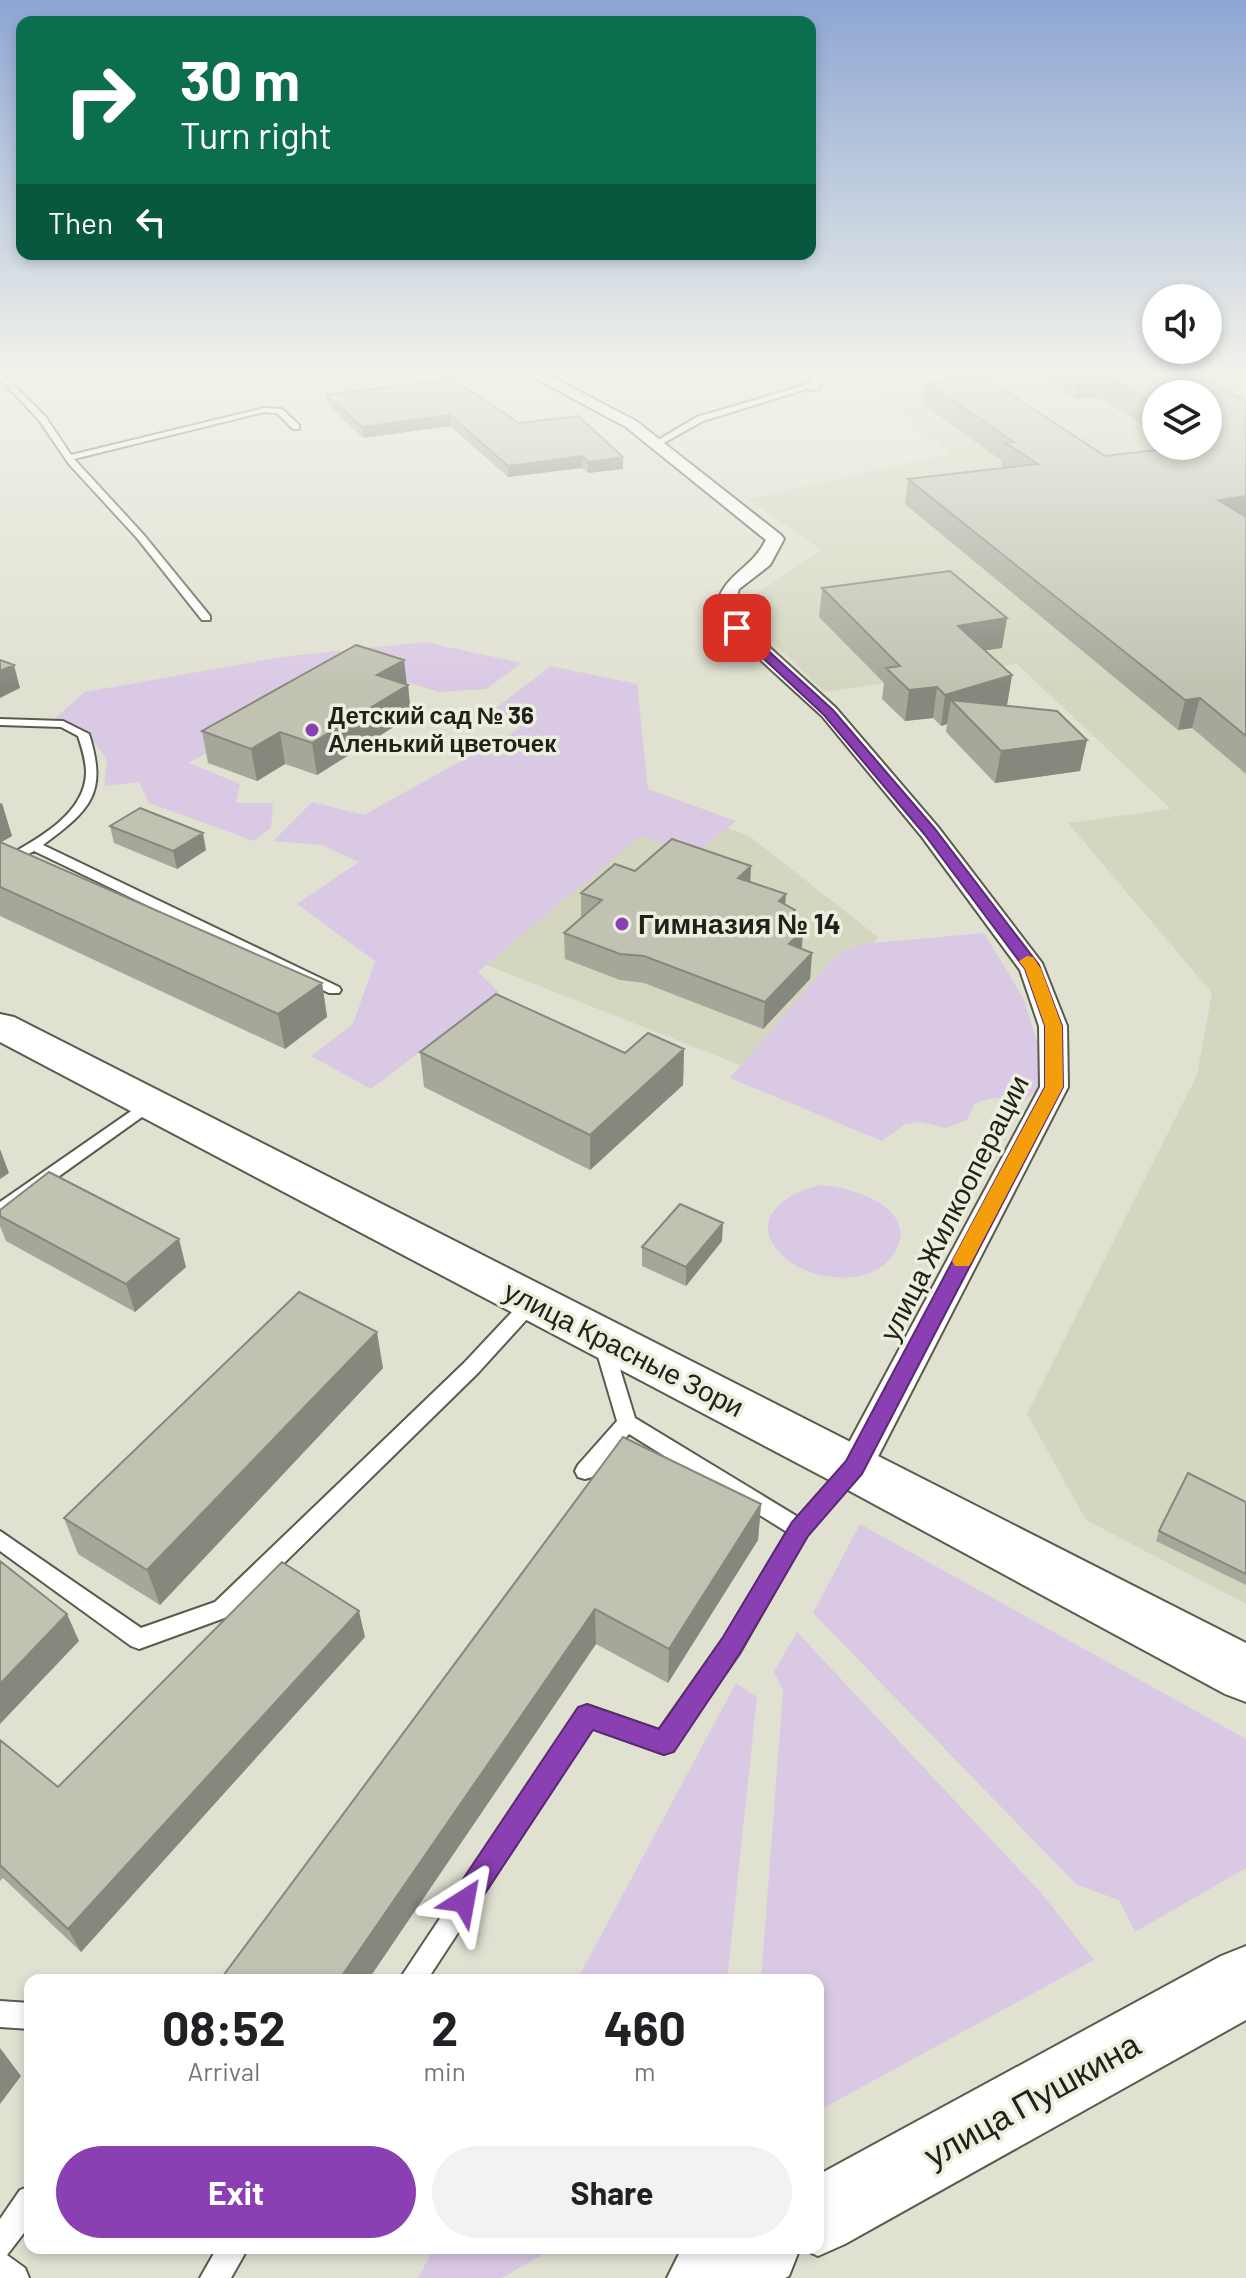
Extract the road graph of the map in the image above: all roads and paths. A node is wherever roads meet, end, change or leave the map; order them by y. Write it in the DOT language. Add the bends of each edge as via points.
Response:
graph roads {
  1 [pos="85,475"];
  2 [pos="697,475"];
  3 [pos="206,618"];
  4 [pos="0,722"];
  5 [pos="34,846"];
  6 [pos="0,865"];
  7 [pos="334,990"];
  8 [pos="0,1026"];
  9 [pos="150,1103"];
  10 [pos="0,1210"];
  11 [pos="532,1302"];
  12 [pos="602,1338"];
  13 [pos="627,1423"];
  14 [pos="854,1467"];
  15 [pos="585,1471"];
  16 [pos="800,1529"];
  17 [pos="0,1540"];
  18 [pos="1246,1674"];
  19 [pos="416,1974"];
  20 [pos="1246,1981"];
  21 [pos="0,2014"];
  22 [pos="24,2016"];
  23 [pos="24,2209"];
  24 [pos="824,2214"];
  25 [pos="0,2244"];
  26 [pos="230,2254"];
  27 [pos="750,2254"];
  28 [pos="0,2267"];
  29 [pos="15,2278"];
  30 [pos="214,2278"];
  31 [pos="707,2278"];
  1 -- 3 [label="lane"];
  2 -- 14 [label="street, улица Жилкооперации" via="775,539 764,561 731,587 725,605 737,628 829,712 930,832 1033,969 1053,1026 1054,1087"];
  4 -- 5 [label="lane" via="63,724 83,734 90,753 93,781 86,803"];
  5 -- 6 [label="lane"];
  5 -- 7 [label="lane"];
  8 -- 9 [label="main road, улица Красные Зори"];
  9 -- 10 [label="lane"];
  9 -- 11 [label="main road, улица Красные Зори"];
  11 -- 12 [label="main road, улица Красные Зори"];
  11 -- 17 [label="lane" via="222,1609 139,1639"];
  12 -- 13 [label="lane"];
  12 -- 14 [label="main road, улица Красные Зори"];
  13 -- 15 [label="lane"];
  13 -- 16 [label="lane"];
  14 -- 16 [label="lane"];
  14 -- 18 [label="main road, улица Красные Зори"];
  16 -- 19 [label="lane" via="732,1645 664,1743 587,1716"];
  20 -- 24 [label="main road, улица Пушкина"];
  21 -- 22 [label="lane"];
  23 -- 25 [label="lane"];
  26 -- 30 [label="lane"];
  27 -- 31 [label="main road"];
  28 -- 29 [label="lane"];
}
